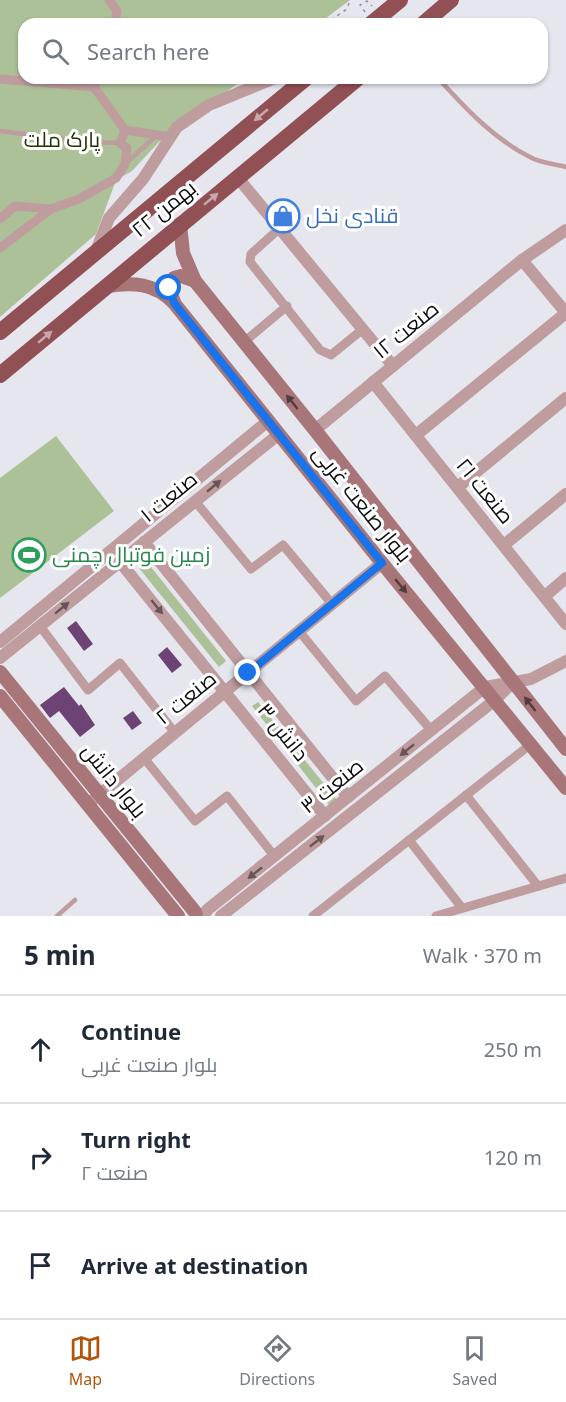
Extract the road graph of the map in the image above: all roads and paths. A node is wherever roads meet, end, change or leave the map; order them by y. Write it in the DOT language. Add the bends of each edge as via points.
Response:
graph roads {
  1 [pos="109,0"];
  2 [pos="350,0"];
  3 [pos="400,0"];
  4 [pos="451,0"];
  5 [pos="367,1"];
  6 [pos="360,5"];
  7 [pos="116,18"];
  8 [pos="334,18"];
  9 [pos="378,18"];
  10 [pos="430,18"];
  11 [pos="0,79"];
  12 [pos="18,80"];
  13 [pos="97,84"];
  14 [pos="260,84"];
  15 [pos="292,84"];
  16 [pos="351,84"];
  17 [pos="444,84"];
  18 [pos="125,130"];
  19 [pos="0,131"];
  20 [pos="157,135"];
  21 [pos="170,137"];
  22 [pos="120,143"];
  23 [pos="125,164"];
  24 [pos="566,167"];
  25 [pos="238,178"];
  26 [pos="51,209"];
  27 [pos="0,219"];
  28 [pos="180,224"];
  29 [pos="280,228"];
  30 [pos="566,230"];
  31 [pos="0,248"];
  32 [pos="95,253"];
  33 [pos="522,260"];
  34 [pos="195,281"];
  35 [pos="106,286"];
  36 [pos="174,303"];
  37 [pos="286,306"];
  38 [pos="566,313"];
  39 [pos="363,329"];
  40 [pos="0,332"];
  41 [pos="243,342"];
  42 [pos="393,366"];
  43 [pos="0,375"];
  44 [pos="373,382"];
  45 [pos="566,398"];
  46 [pos="268,421"];
  47 [pos="315,430"];
  48 [pos="279,434"];
  49 [pos="416,435"];
  50 [pos="458,487"];
  51 [pos="566,494"];
  52 [pos="195,501"];
  53 [pos="144,542"];
  54 [pos="504,545"];
  55 [pos="120,562"];
  56 [pos="382,563"];
  57 [pos="566,578"];
  58 [pos="545,596"];
  59 [pos="332,604"];
  60 [pos="566,624"];
  61 [pos="40,626"];
  62 [pos="299,631"];
  63 [pos="0,642"];
  64 [pos="0,658"];
  65 [pos="566,661"];
  66 [pos="248,673"];
  67 [pos="3,681"];
  68 [pos="513,682"];
  69 [pos="485,687"];
  70 [pos="225,692"];
  71 [pos="0,696"];
  72 [pos="495,700"];
  73 [pos="431,730"];
  74 [pos="175,733"];
  75 [pos="531,744"];
  76 [pos="565,746"];
  77 [pos="144,758"];
  78 [pos="566,788"];
  79 [pos="99,795"];
  80 [pos="466,795"];
  81 [pos="348,797"];
  82 [pos="87,805"];
  83 [pos="325,816"];
  84 [pos="409,840"];
  85 [pos="275,857"];
  86 [pos="566,878"];
  87 [pos="538,886"];
  88 [pos="75,900"];
  89 [pos="462,908"];
  90 [pos="57,916"];
  91 [pos="178,916"];
  92 [pos="196,916"];
  93 [pos="204,916"];
  94 [pos="221,916"];
  95 [pos="313,916"];
  96 [pos="436,916"];
  1 -- 7 [label="street" via="117,11"];
  2 -- 8 [label="path" via="347,9"];
  3 -- 9 [label="highway"];
  4 -- 10 [label="highway"];
  5 -- 6 [label="path"];
  11 -- 12 [label="street"];
  13 -- 18 [label="street"];
  14 -- 21 [label="street" via="208,105 177,127"];
  15 -- 32 [label="highway, ۲۲ بهمن, one-way"];
  16 -- 25 [label="highway, ۲۲ بهمن"];
  17 -- 24 [label="lane" via="510,145 531,159"];
  18 -- 20 [label="street"];
  18 -- 22 [label="street"];
  19 -- 22 [label="lane"];
  20 -- 21 [label="street"];
  20 -- 23 [label="lane"];
  21 -- 32 [label="street" via="143,179 109,218"];
  22 -- 23 [label="street" via="127,148"];
  23 -- 26 [label="street" via="116,178 101,188"];
  28 -- 25 [label="highway, ۲۲ بهمن, one-way"];
  25 -- 29 [label="street"];
  26 -- 27 [label="street" via="15,206"];
  26 -- 31 [label="street"];
  28 -- 34 [label="main road, بلوار صنعت غربی" via="183,253"];
  28 -- 35 [label="highway, ۲۲ بهمن"];
  29 -- 37 [label="street" via="251,254 250,262"];
  29 -- 39 [label="street"];
  30 -- 33 [label="street, صنعت ۱۲"];
  32 -- 40 [label="highway, ۲۲ بهمن"];
  33 -- 38 [label="street"];
  33 -- 42 [label="street, صنعت ۱۲"];
  34 -- 36 [label="main road" via="181,276 170,282"];
  34 -- 41 [label="main road, بلوار صنعت غربی"];
  35 -- 36 [label="main road, بلوار صنعت غربی" via="148,285"];
  43 -- 35 [label="highway, ۲۲ بهمن, one-way"];
  36 -- 46 [label="main road, بلوار صنعت غربی"];
  37 -- 39 [label="street" via="320,350 331,355"];
  37 -- 41 [label="street"];
  38 -- 49 [label="street"];
  39 -- 42 [label="street"];
  47 -- 41 [label="main road, بلوار صنعت غربی, one-way"];
  42 -- 44 [label="street, صنعت ۱۲"];
  44 -- 47 [label="street, صنعت ۱۲"];
  44 -- 49 [label="street, صنعت ۲۱"];
  45 -- 50 [label="street"];
  46 -- 48 [label="main road, بلوار صنعت غربی"];
  46 -- 63 [label="street, صنعت ۱"];
  47 -- 68 [label="main road, بلوار صنعت غربی"];
  52 -- 48 [label="street, صنعت ۱, one-way"];
  48 -- 56 [label="main road, بلوار صنعت غربی"];
  49 -- 50 [label="street, صنعت ۲۱"];
  50 -- 54 [label="street, صنعت ۲۱"];
  51 -- 54 [label="street"];
  52 -- 53 [label="street, صنعت ۱"];
  52 -- 59 [label="street" via="251,569 283,545"];
  53 -- 55 [label="street, صنعت ۱"];
  53 -- 66 [label="street, دانش ۳"];
  54 -- 58 [label="street, صنعت ۲۱"];
  61 -- 55 [label="street, صنعت ۱, one-way"];
  55 -- 70 [label="street, دانش ۳, one-way"];
  56 -- 59 [label="street, صنعت ۲"];
  56 -- 69 [label="main road, بلوار صنعت غربی, one-way"];
  57 -- 58 [label="street"];
  58 -- 60 [label="street, صنعت ۲۱"];
  59 -- 62 [label="street, صنعت ۲"];
  61 -- 64 [label="street, صنعت ۱"];
  61 -- 74 [label="street" via="88,690 120,663"];
  62 -- 66 [label="street, صنعت ۲"];
  62 -- 73 [label="street" via="356,701 385,676"];
  65 -- 68 [label="street" via="531,679"];
  66 -- 70 [label="street, صنعت ۲"];
  66 -- 81 [label="street, دانش ۳"];
  67 -- 79 [label="main road, بلوار دانش"];
  68 -- 69 [label="street"];
  68 -- 72 [label="street, صنعت ۳"];
  76 -- 68 [label="main road, بلوار صنعت غربی, one-way"];
  69 -- 72 [label="main road, بلوار صنعت غربی"];
  69 -- 73 [label="street, صنعت ۳"];
  70 -- 74 [label="street, صنعت ۲"];
  70 -- 83 [label="street, دانش ۳"];
  71 -- 82 [label="main road, بلوار دانش"];
  72 -- 75 [label="main road, بلوار صنعت غربی"];
  94 -- 72 [label="street, صنعت ۳, one-way"];
  73 -- 81 [label="street, صنعت ۳, one-way"];
  74 -- 77 [label="street, صنعت ۲"];
  75 -- 78 [label="main road, بلوار صنعت غربی"];
  75 -- 80 [label="street"];
  77 -- 79 [label="street, صنعت ۲"];
  77 -- 85 [label="street" via="195,821 227,796"];
  79 -- 82 [label="street, صنعت ۲"];
  79 -- 92 [label="main road, بلوار دانش"];
  80 -- 84 [label="street"];
  80 -- 87 [label="street"];
  81 -- 83 [label="street, صنعت ۳"];
  82 -- 91 [label="main road, بلوار دانش"];
  83 -- 85 [label="street, صنعت ۳"];
  84 -- 89 [label="street"];
  84 -- 95 [label="street"];
  85 -- 93 [label="street, صنعت ۳, one-way"];
  86 -- 87 [label="street"];
  87 -- 89 [label="street"];
  88 -- 90 [label="lane"];
  89 -- 96 [label="street"];
}
